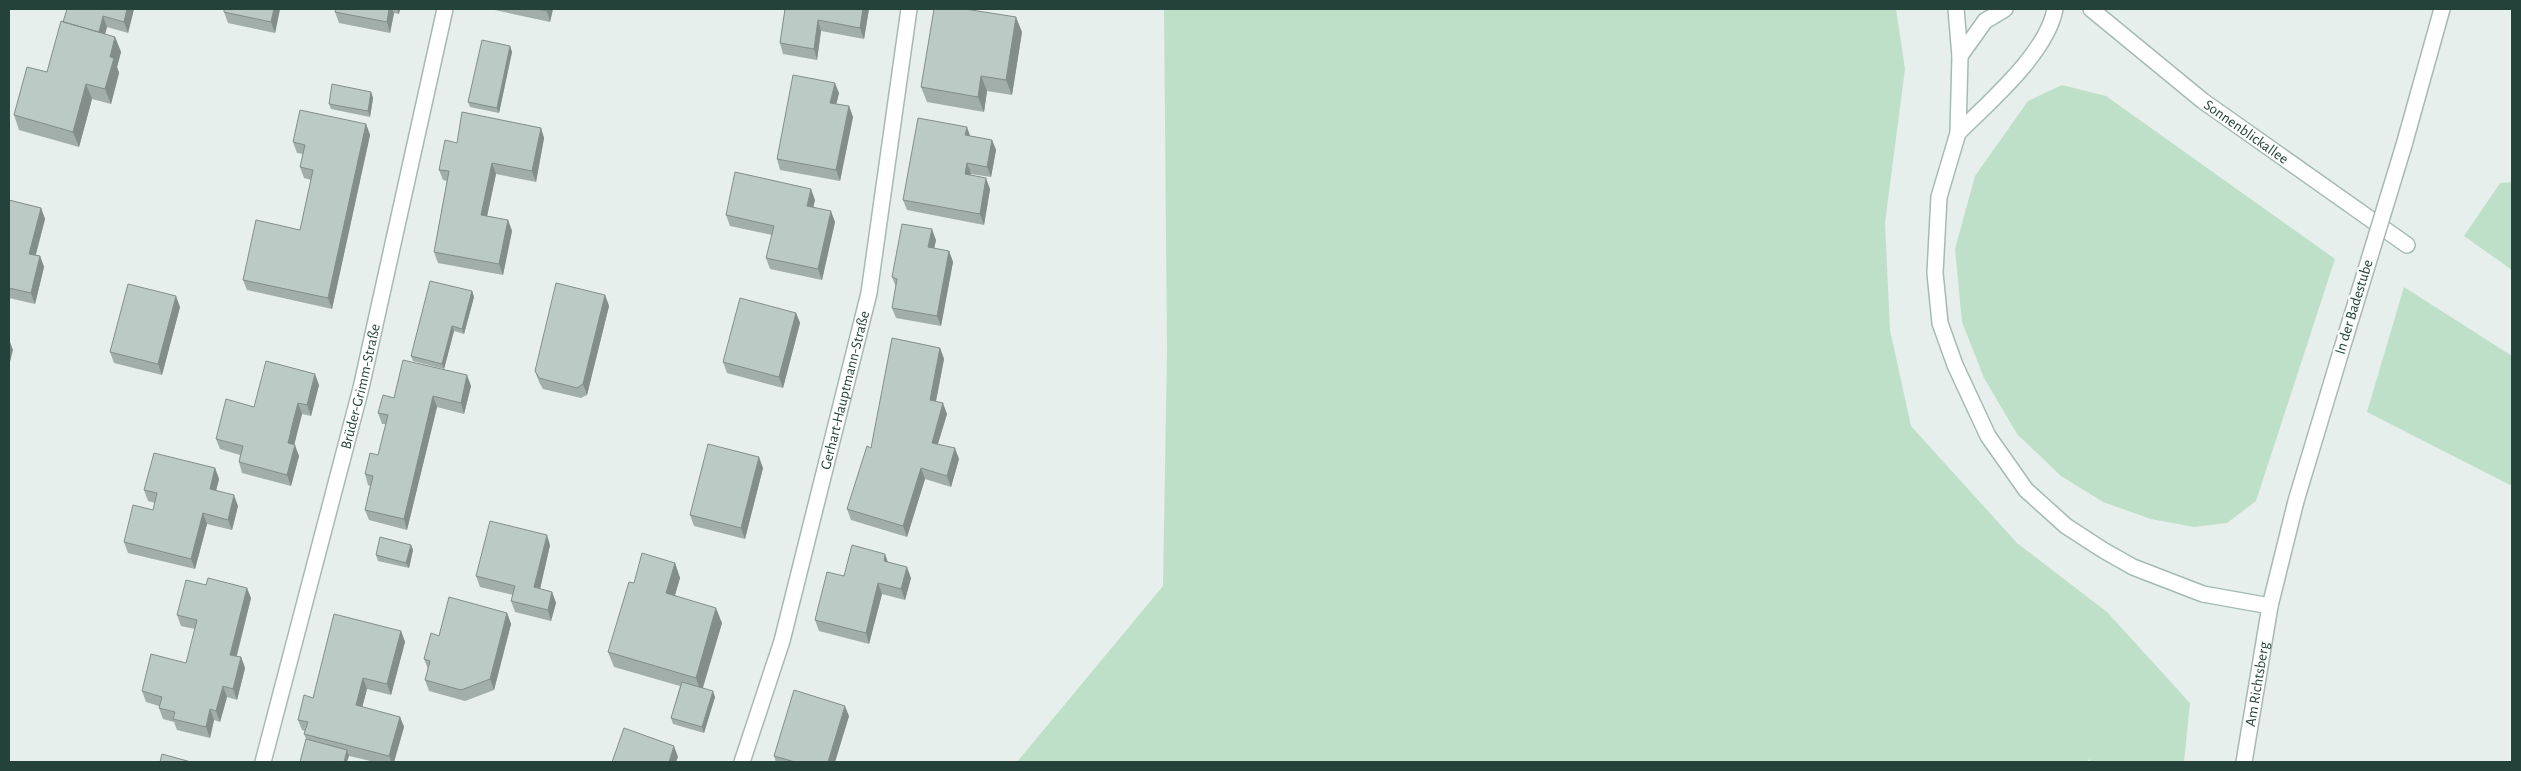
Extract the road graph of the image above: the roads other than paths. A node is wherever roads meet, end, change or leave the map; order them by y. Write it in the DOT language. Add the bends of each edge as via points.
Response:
graph roads {
  1 [pos="446,9"];
  2 [pos="909,9"];
  3 [pos="1956,9"];
  4 [pos="2006,9"];
  5 [pos="2055,9"];
  6 [pos="2090,9"];
  7 [pos="2442,9"];
  8 [pos="1960,56"];
  9 [pos="1958,133"];
  10 [pos="2407,245"];
  11 [pos="2270,606"];
  12 [pos="263,762"];
  13 [pos="742,762"];
  14 [pos="2244,762"];
  1 -- 12 [label="street, Brüder-Grimm-Straße" via="361,388"];
  2 -- 13 [label="street, Gerhart-Hauptmann-Straße" via="870,293 782,641"];
  3 -- 8 [label="street"];
  4 -- 8 [label="street" via="1985,21"];
  5 -- 9 [label="street" via="2046,34 2013,79"];
  6 -- 10 [label="street, Sonnenblickallee" via="2203,101"];
  7 -- 11 [label="street, In der Badestube, bridge" via="2296,501"];
  8 -- 9 [label="street"];
  9 -- 11 [label="street" via="1940,196 1935,273 1940,323 1955,365 1988,436 2026,490 2066,526 2102,550 2133,567 2203,594"];
  11 -- 14 [label="street, Am Richtsberg"];
}
